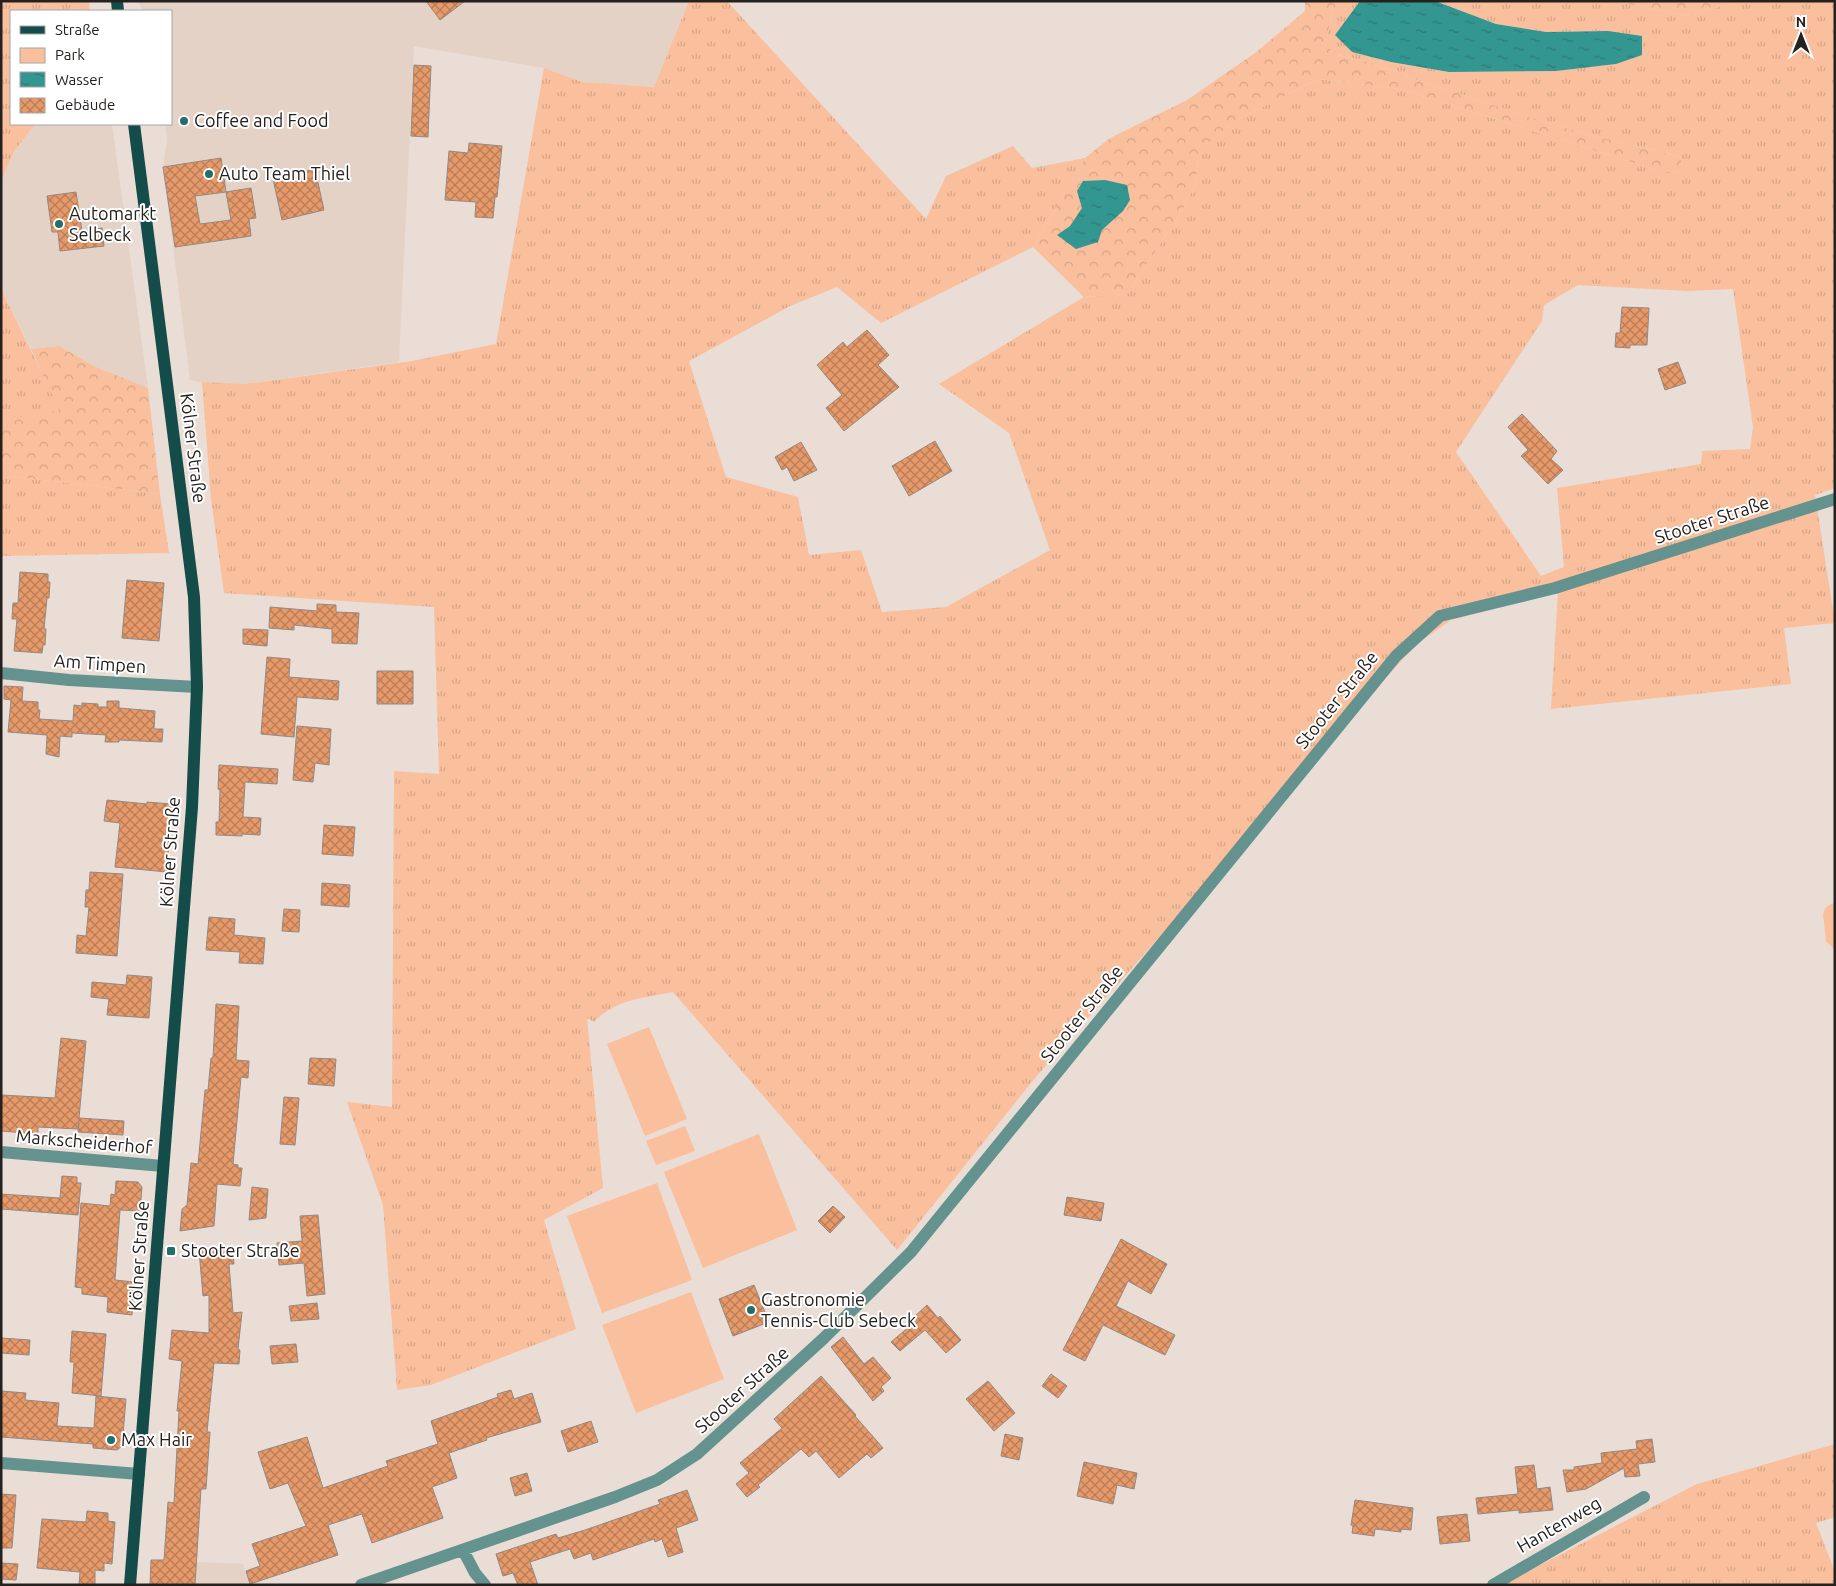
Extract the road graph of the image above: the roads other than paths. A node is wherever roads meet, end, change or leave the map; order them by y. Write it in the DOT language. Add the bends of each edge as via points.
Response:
graph roads {
  1 [pos="134,125"];
  2 [pos="1835,499"];
  3 [pos="1,674"];
  4 [pos="197,687"];
  5 [pos="1,1152"];
  6 [pos="163,1166"];
  7 [pos="1,1463"];
  8 [pos="139,1474"];
  9 [pos="1644,1497"];
  10 [pos="463,1550"];
  11 [pos="130,1585"];
  12 [pos="361,1585"];
  13 [pos="485,1585"];
  14 [pos="1493,1585"];
  1 -- 4 [label="main road, Kölner Straße" via="194,596"];
  2 -- 10 [label="street, Stooter Straße" via="1555,588 1440,616 1396,656 911,1252 824,1338 697,1454 657,1480"];
  3 -- 4 [label="street, Am Timpen"];
  4 -- 6 [label="main road, Kölner Straße" via="192,807"];
  5 -- 6 [label="street, Markscheiderhof"];
  6 -- 8 [label="main road, Kölner Straße"];
  7 -- 8 [label="street"];
  8 -- 11 [label="main road, Kölner Straße"];
  9 -- 14 [label="street, Hantenweg"];
  10 -- 12 [label="street, Stooter Straße"];
  10 -- 13 [label="street"];
}
